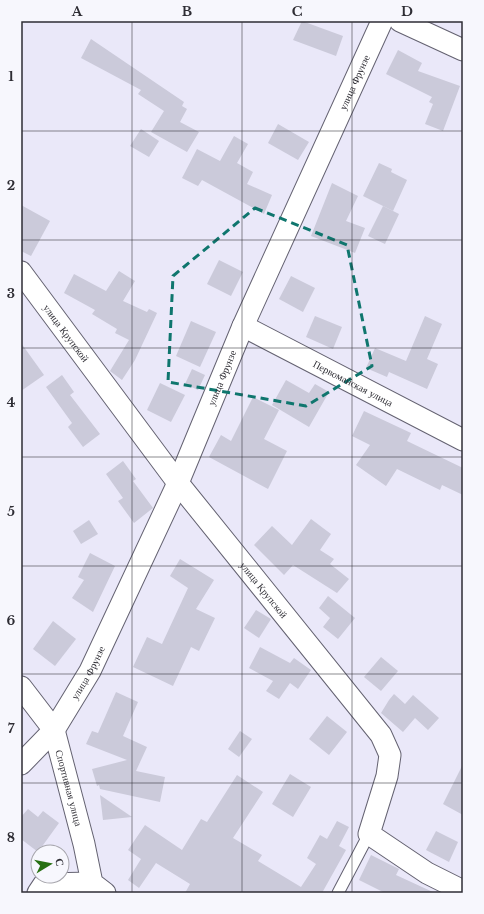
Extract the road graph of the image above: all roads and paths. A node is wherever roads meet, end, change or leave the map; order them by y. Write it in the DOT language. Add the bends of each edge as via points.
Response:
graph roads {
  1 [pos="382,21"];
  2 [pos="400,21"];
  3 [pos="463,50"];
  4 [pos="21,272"];
  5 [pos="244,326"];
  6 [pos="463,440"];
  7 [pos="178,483"];
  8 [pos="21,687"];
  9 [pos="54,730"];
  10 [pos="21,764"];
  11 [pos="369,834"];
  12 [pos="99,888"];
  13 [pos="463,891"];
  14 [pos="38,893"];
  15 [pos="338,893"];
  1 -- 5 [label="street, улица Фрунзе"];
  2 -- 3 [label="street"];
  4 -- 7 [label="street, улица Крупской"];
  5 -- 6 [label="street, Первомайская улица"];
  5 -- 7 [label="street, улица Фрунзе"];
  7 -- 9 [label="street, улица Фрунзе" via="90,671"];
  7 -- 11 [label="street, улица Крупской" via="381,735 390,755 387,776"];
  8 -- 9 [label="street, Спортивная улица"];
  9 -- 10 [label="street, улица Фрунзе"];
  9 -- 12 [label="street, Спортивная улица" via="84,844"];
  11 -- 13 [label="street" via="427,873"];
  11 -- 15 [label="lane"];
  12 -- 14 [label="street" via="44,884"];
}
